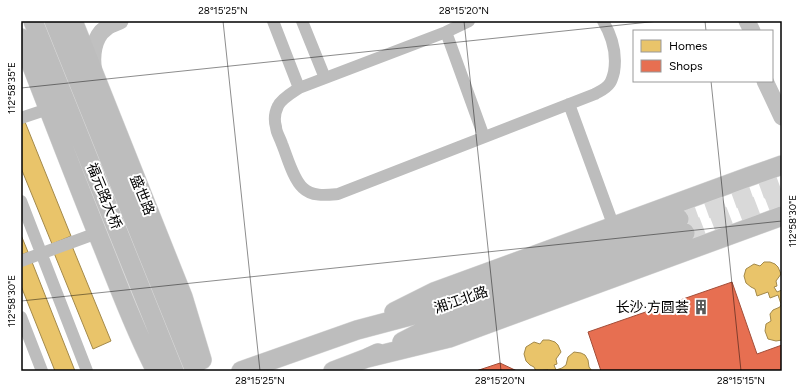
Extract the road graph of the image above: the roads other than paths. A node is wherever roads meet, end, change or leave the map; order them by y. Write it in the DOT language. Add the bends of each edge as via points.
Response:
graph roads {
  1 [pos="33,21"];
  2 [pos="54,21"];
  3 [pos="73,21"];
  4 [pos="120,21"];
  5 [pos="273,21"];
  6 [pos="302,21"];
  7 [pos="469,21"];
  8 [pos="603,21"];
  9 [pos="736,21"];
  10 [pos="747,21"];
  11 [pos="740,30"];
  12 [pos="752,30"];
  13 [pos="446,32"];
  14 [pos="21,38"];
  15 [pos="773,76"];
  16 [pos="325,78"];
  17 [pos="97,82"];
  18 [pos="765,82"];
  19 [pos="299,88"];
  20 [pos="782,95"];
  21 [pos="569,104"];
  22 [pos="48,109"];
  23 [pos="21,118"];
  24 [pos="782,118"];
  25 [pos="484,137"];
  26 [pos="782,165"];
  27 [pos="21,201"];
  28 [pos="782,216"];
  29 [pos="614,227"];
  30 [pos="97,233"];
  31 [pos="41,253"];
  32 [pos="21,261"];
  33 [pos="21,317"];
  34 [pos="357,330"];
  35 [pos="367,358"];
  36 [pos="42,371"];
  37 [pos="87,371"];
  38 [pos="156,371"];
  39 [pos="174,371"];
  40 [pos="195,371"];
  41 [pos="204,371"];
  42 [pos="241,371"];
  43 [pos="333,371"];
  1 -- 39 [label="main road, 福元路大桥"];
  2 -- 40 [label="main road, 福元路大桥"];
  3 -- 17 [label="main road, 盛世路"];
  4 -- 17 [label="main road" via="105,28 99,36 92,62"];
  5 -- 19 [label="street"];
  6 -- 16 [label="street"];
  7 -- 13 [label="street"];
  8 -- 21 [label="street" via="614,48 615,62 611,82 605,89"];
  9 -- 11 [label="main road"];
  10 -- 12 [label="main road"];
  13 -- 16 [label="street"];
  13 -- 25 [label="street"];
  14 -- 22 [label="main road"];
  15 -- 20 [label="main road"];
  16 -- 19 [label="street"];
  17 -- 41 [label="main road, 盛世路" via="183,297"];
  18 -- 24 [label="main road"];
  19 -- 25 [label="street" via="279,104 275,120 293,172 303,188 310,193 338,194"];
  21 -- 25 [label="street"];
  21 -- 29 [label="street"];
  22 -- 23 [label="street"];
  22 -- 30 [label="main road"];
  26 -- 29 [label="main road"];
  27 -- 31 [label="street"];
  28 -- 35 [label="main road" via="450,338"];
  29 -- 34 [label="main road" via="434,292"];
  30 -- 31 [label="street"];
  30 -- 38 [label="main road"];
  31 -- 32 [label="street"];
  31 -- 37 [label="street"];
  33 -- 36 [label="street"];
  34 -- 35 [label="main road, 湘江北路" via="440,308 682,226 586,270 441,322"];
  34 -- 42 [label="main road, 湘江北路"];
  35 -- 43 [label="main road, 湘江北路"];
}
